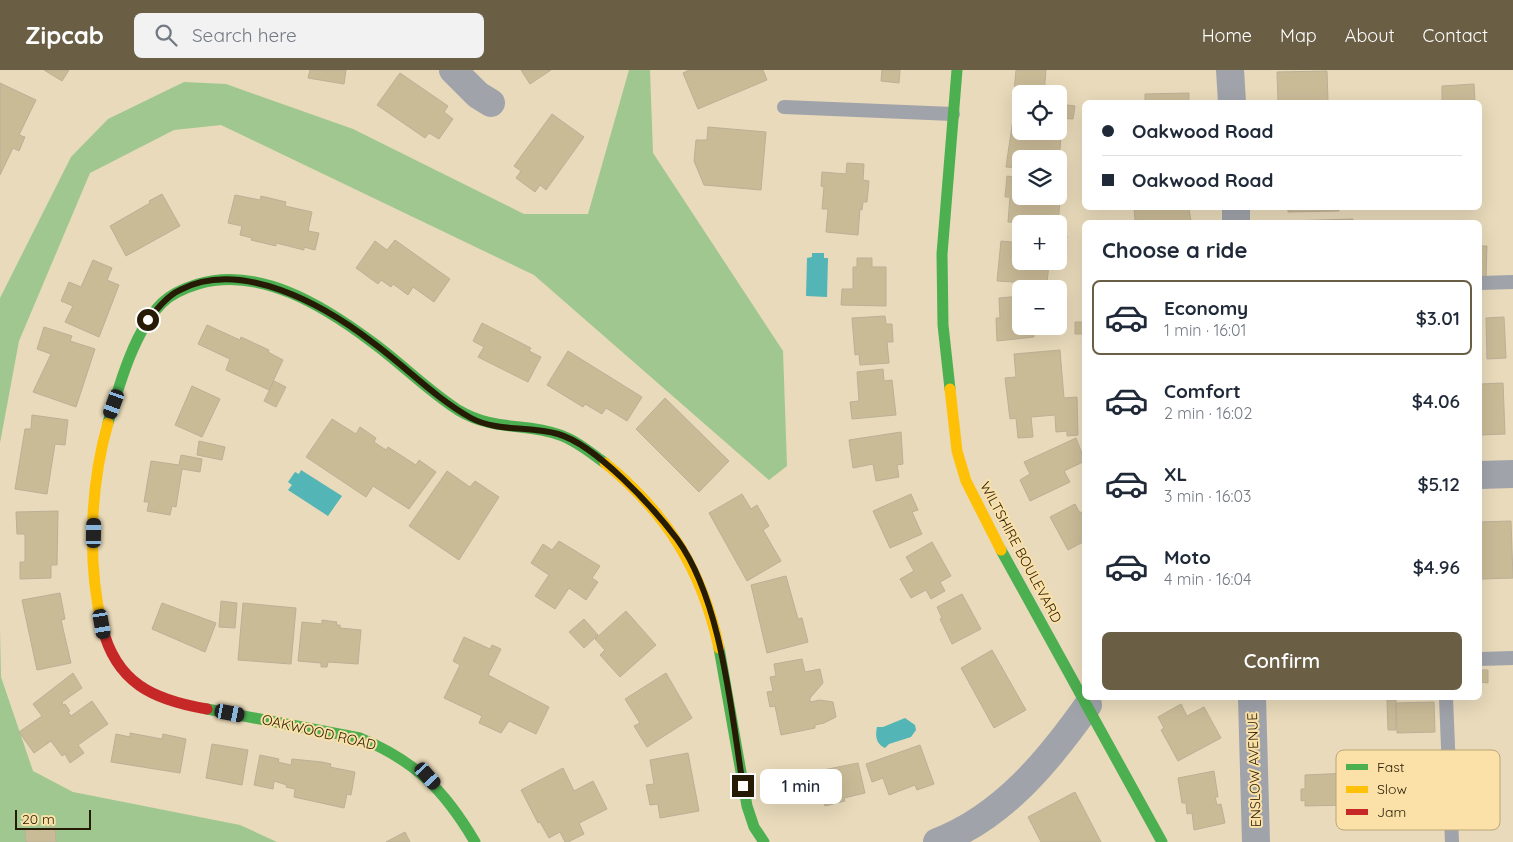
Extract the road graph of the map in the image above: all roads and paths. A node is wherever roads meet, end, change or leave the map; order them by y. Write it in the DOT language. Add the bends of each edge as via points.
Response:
graph roads {
  1 [pos="453,70"];
  2 [pos="957,70"];
  3 [pos="1230,70"];
  4 [pos="1232,100"];
  5 [pos="491,103"];
  6 [pos="784,107"];
  7 [pos="953,114"];
  8 [pos="1513,282"];
  9 [pos="1482,283"];
  10 [pos="1513,474"];
  11 [pos="1482,475"];
  12 [pos="1513,658"];
  13 [pos="1482,659"];
  14 [pos="1082,694"];
  15 [pos="1085,700"];
  16 [pos="1252,700"];
  17 [pos="1446,700"];
  18 [pos="1088,705"];
  19 [pos="1448,750"];
  20 [pos="475,842"];
  21 [pos="764,842"];
  22 [pos="937,842"];
  23 [pos="1162,842"];
  24 [pos="1256,842"];
  1 -- 5 [label="street"];
  2 -- 7 [label="street, WILTSHIRE BOULEVARD"];
  3 -- 4 [label="street"];
  6 -- 7 [label="lane"];
  7 -- 14 [label="street, WILTSHIRE BOULEVARD" via="941,287 957,452 966,481 984,518"];
  8 -- 9 [label="lane"];
  10 -- 11 [label="street"];
  12 -- 13 [label="lane"];
  15 -- 18 [label="street, WILTSHIRE BOULEVARD"];
  16 -- 24 [label="street, ENSLOW AVENUE"];
  17 -- 19 [label="lane"];
  18 -- 22 [label="street" via="1038,769 1009,798 975,822"];
  18 -- 23 [label="street, WILTSHIRE BOULEVARD"];
  20 -- 21 [label="street, OAKWOOD ROAD" via="457,812 428,776 384,747 360,738 172,702 129,680 114,662 104,637 94,559 100,459 108,422 148,320 163,302 180,290 204,282 230,280 255,282 287,293 346,322 473,419 497,426 558,434 579,443 616,474 678,540 696,571 710,607 720,651 747,806 754,827"];
}
